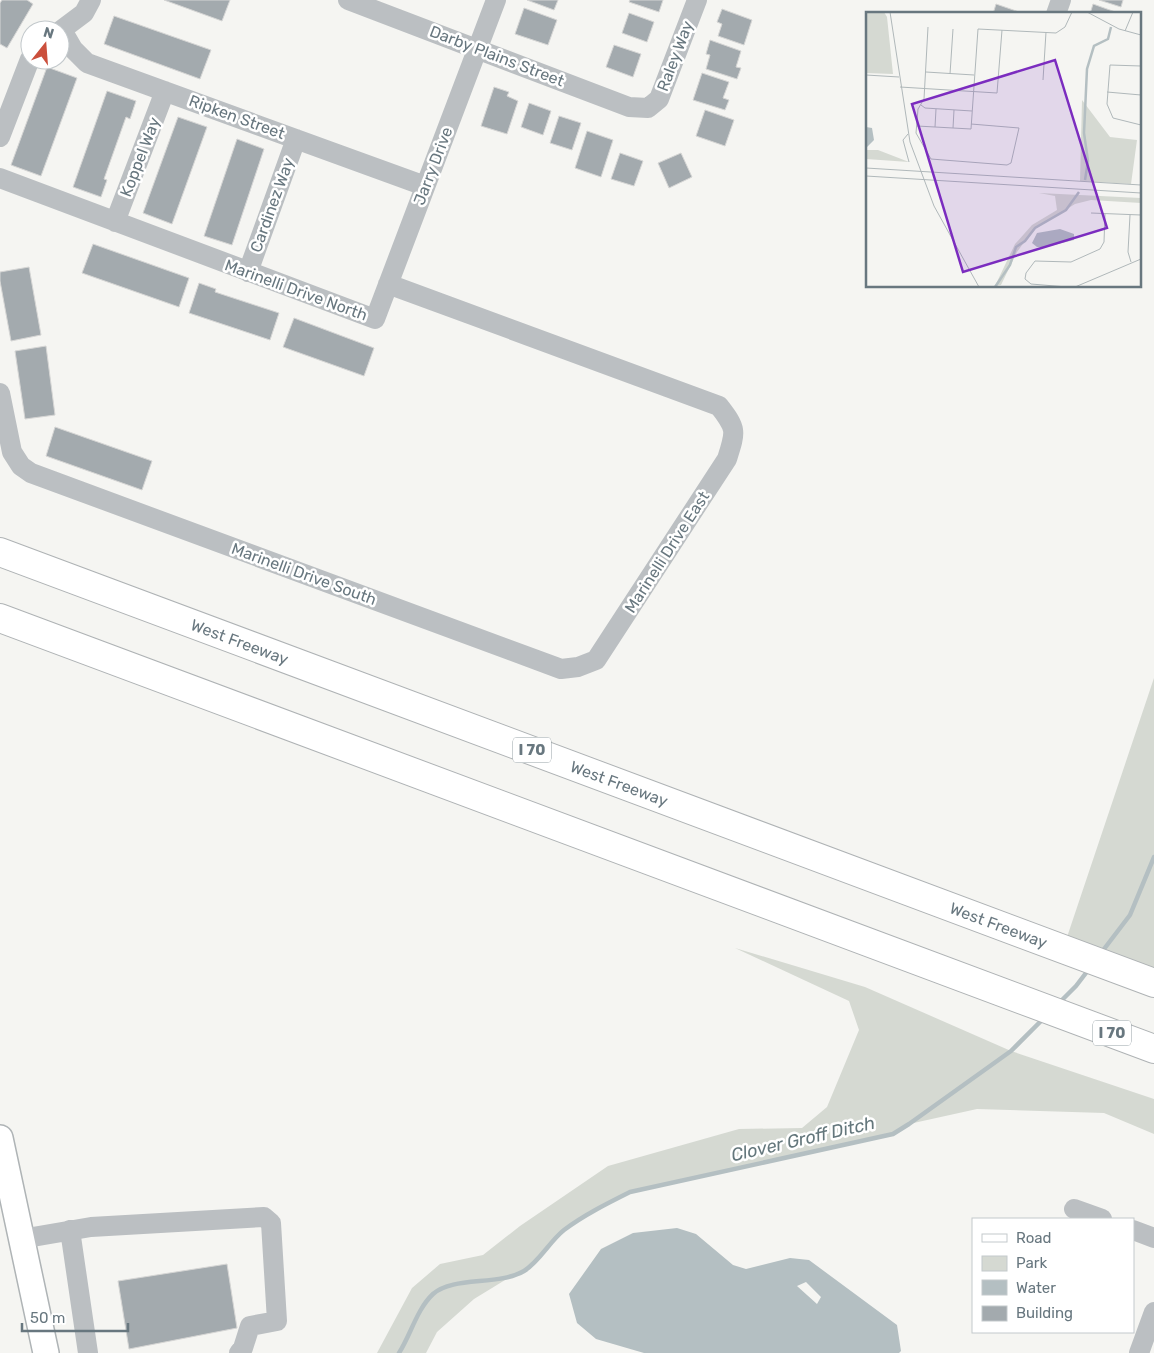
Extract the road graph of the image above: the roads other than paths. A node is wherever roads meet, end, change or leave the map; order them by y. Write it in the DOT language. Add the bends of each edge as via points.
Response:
graph roads {
  1 [pos="91,0"];
  2 [pos="348,0"];
  3 [pos="496,0"];
  4 [pos="697,0"];
  5 [pos="1061,0"];
  6 [pos="1057,12"];
  7 [pos="70,23"];
  8 [pos="70,44"];
  9 [pos="478,48"];
  10 [pos="26,70"];
  11 [pos="165,91"];
  12 [pos="648,108"];
  13 [pos="0,137"];
  14 [pos="296,139"];
  15 [pos="0,178"];
  16 [pos="425,186"];
  17 [pos="115,222"];
  18 [pos="248,272"];
  19 [pos="388,284"];
  20 [pos="0,393"];
  21 [pos="0,552"];
  22 [pos="0,618"];
  23 [pos="578,667"];
  24 [pos="1154,983"];
  25 [pos="1154,1049"];
  26 [pos="0,1138"];
  27 [pos="1074,1209"];
  28 [pos="1099,1218"];
  29 [pos="70,1230"];
  30 [pos="1134,1230"];
  31 [pos="1154,1238"];
  32 [pos="21,1239"];
  33 [pos="1154,1312"];
  34 [pos="46,1353"];
  35 [pos="88,1353"];
  36 [pos="239,1353"];
  37 [pos="1139,1353"];
  1 -- 7 [label="street" via="84,12"];
  2 -- 9 [label="street, Darby Plains Street"];
  3 -- 9 [label="street, Jarry Drive"];
  4 -- 12 [label="street, Raley Way" via="659,99"];
  5 -- 6 [label="street"];
  8 -- 11 [label="street, Ripken Street" via="88,63"];
  9 -- 12 [label="street, Darby Plains Street" via="629,107"];
  9 -- 16 [label="street, Jarry Drive"];
  10 -- 13 [label="street"];
  11 -- 14 [label="street, Ripken Street"];
  11 -- 17 [label="street, Koppel Way"];
  14 -- 16 [label="street, Ripken Street"];
  14 -- 18 [label="street, Cardinez Way"];
  15 -- 17 [label="street, Marinelli Drive North"];
  16 -- 19 [label="street, Jarry Drive"];
  17 -- 18 [label="street, Marinelli Drive North"];
  18 -- 19 [label="street, Marinelli Drive North" via="375,319"];
  19 -- 23 [label="street, Marinelli Drive East" via="719,406 732,423 734,439 727,459 596,660"];
  20 -- 23 [label="street, Marinelli Drive South" via="12,452 21,466 31,473 561,669"];
  21 -- 24 [label="highway, West Freeway / I 70"];
  22 -- 25 [label="highway, I 70"];
  26 -- 32 [label="main road"];
  27 -- 28 [label="street"];
  29 -- 32 [label="street"];
  29 -- 35 [label="street"];
  29 -- 36 [label="street" via="147,1222 264,1217 271,1224 277,1320 250,1326"];
  30 -- 31 [label="street"];
  32 -- 34 [label="main road"];
  33 -- 37 [label="street"];
}
